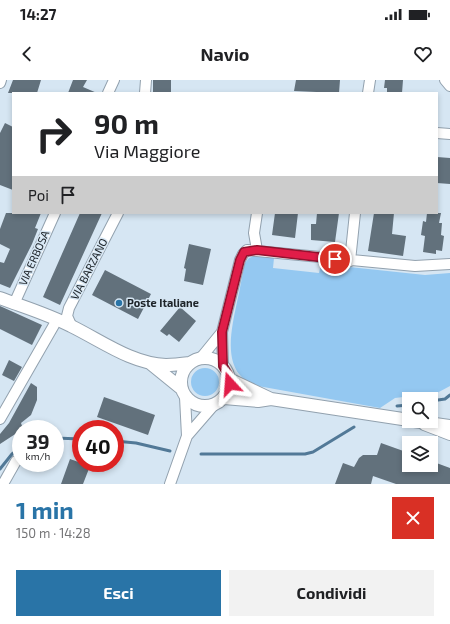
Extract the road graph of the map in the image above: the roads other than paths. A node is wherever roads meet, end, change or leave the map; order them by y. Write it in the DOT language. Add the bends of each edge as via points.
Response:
graph roads {
  1 [pos="114,80"];
  2 [pos="146,80"];
  3 [pos="370,80"];
  4 [pos="445,80"];
  5 [pos="450,86"];
  6 [pos="108,92"];
  7 [pos="145,92"];
  8 [pos="368,92"];
  9 [pos="438,133"];
  10 [pos="450,134"];
  11 [pos="55,214"];
  12 [pos="117,214"];
  13 [pos="257,214"];
  14 [pos="355,214"];
  15 [pos="257,250"];
  16 [pos="350,261"];
  17 [pos="450,264"];
  18 [pos="0,298"];
  19 [pos="16,305"];
  20 [pos="54,325"];
  21 [pos="71,325"];
  22 [pos="222,332"];
  23 [pos="102,342"];
  24 [pos="195,361"];
  25 [pos="149,362"];
  26 [pos="223,366"];
  27 [pos="229,379"];
  28 [pos="184,393"];
  29 [pos="224,398"];
  30 [pos="271,399"];
  31 [pos="213,406"];
  32 [pos="0,419"];
  33 [pos="402,419"];
  34 [pos="438,424"];
  35 [pos="450,426"];
  36 [pos="432,428"];
  37 [pos="450,435"];
  38 [pos="187,436"];
  39 [pos="12,468"];
  40 [pos="3,484"];
  41 [pos="170,484"];
  1 -- 6 [label="street"];
  2 -- 7 [label="street"];
  3 -- 8 [label="street"];
  4 -- 5 [label="street"];
  9 -- 10 [label="street"];
  11 -- 19 [label="street, VIA ERBOSA"];
  12 -- 21 [label="street, VIA BARZANO" via="69,308 67,316"];
  13 -- 15 [label="street" via="254,232"];
  14 -- 16 [label="street"];
  15 -- 16 [label="street"];
  15 -- 22 [label="street" via="247,250 241,257"];
  16 -- 17 [label="street" via="415,266"];
  18 -- 19 [label="street"];
  19 -- 20 [label="street" via="24,312"];
  19 -- 21 [label="street"];
  20 -- 23 [label="street" via="72,334"];
  20 -- 32 [label="street"];
  21 -- 23 [label="street"];
  22 -- 24 [label="street"];
  22 -- 26 [label="street"];
  23 -- 25 [label="street"];
  24 -- 25 [label="street" via="165,365"];
  24 -- 26 [label="street" via="211,359"];
  24 -- 28 [label="street" via="182,375"];
  25 -- 28 [label="street"];
  26 -- 27 [label="street"];
  27 -- 29 [label="street" via="229,389"];
  27 -- 30 [label="street"];
  28 -- 31 [label="street" via="198,406"];
  28 -- 38 [label="street"];
  29 -- 30 [label="street" via="258,401"];
  29 -- 31 [label="street"];
  30 -- 33 [label="street"];
  31 -- 38 [label="street"];
  34 -- 35 [label="street"];
  36 -- 37 [label="street"];
  38 -- 41 [label="street"];
  39 -- 40 [label="street"];
}
